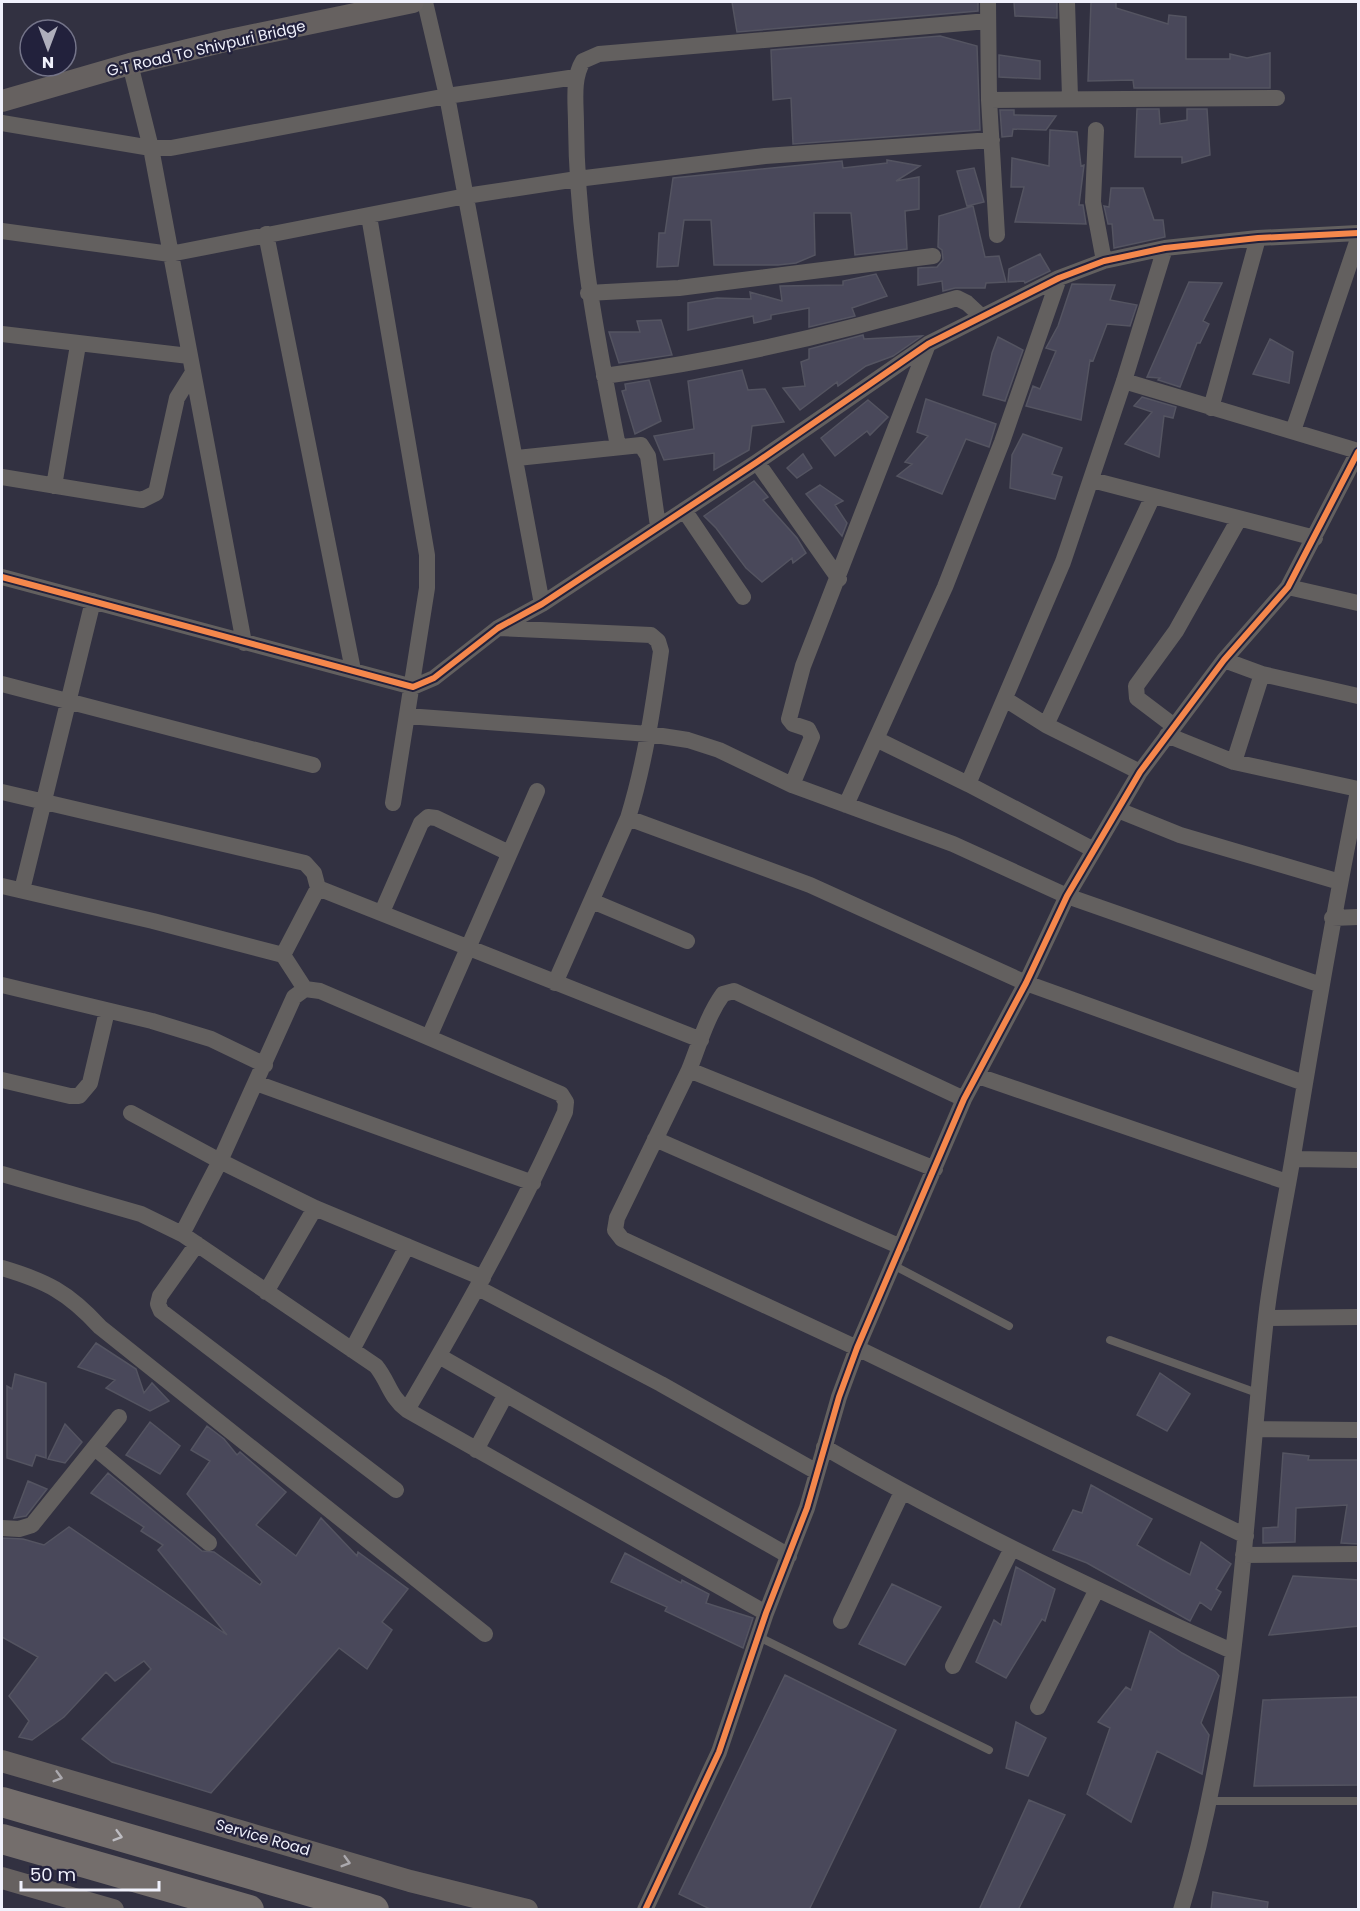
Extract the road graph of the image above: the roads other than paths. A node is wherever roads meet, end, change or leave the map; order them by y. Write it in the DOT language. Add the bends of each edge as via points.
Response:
graph roads {
  1 [pos="413,2"];
  2 [pos="425,2"];
  3 [pos="988,2"];
  4 [pos="1067,2"];
  5 [pos="988,21"];
  6 [pos="130,64"];
  7 [pos="576,77"];
  8 [pos="447,96"];
  9 [pos="1070,97"];
  10 [pos="1277,98"];
  11 [pos="989,100"];
  12 [pos="2,101"];
  13 [pos="2,123"];
  14 [pos="1096,130"];
  15 [pos="992,140"];
  16 [pos="151,148"];
  17 [pos="576,179"];
  18 [pos="466,196"];
  19 [pos="369,216"];
  20 [pos="2,231"];
  21 [pos="1359,233"];
  22 [pos="266,234"];
  23 [pos="997,235"];
  24 [pos="1258,238"];
  25 [pos="1359,239"];
  26 [pos="1165,248"];
  27 [pos="170,254"];
  28 [pos="933,256"];
  29 [pos="1104,261"];
  30 [pos="1059,278"];
  31 [pos="588,293"];
  32 [pos="981,316"];
  33 [pos="2,334"];
  34 [pos="928,344"];
  35 [pos="78,345"];
  36 [pos="189,356"];
  37 [pos="192,374"];
  38 [pos="604,376"];
  39 [pos="1124,381"];
  40 [pos="1211,408"];
  41 [pos="1293,431"];
  42 [pos="618,446"];
  43 [pos="1359,452"];
  44 [pos="517,458"];
  45 [pos="757,462"];
  46 [pos="2,477"];
  47 [pos="1092,480"];
  48 [pos="54,486"];
  49 [pos="1153,496"];
  50 [pos="684,510"];
  51 [pos="1239,519"];
  52 [pos="658,526"];
  53 [pos="1315,538"];
  54 [pos="2,577"];
  55 [pos="839,579"];
  56 [pos="1288,588"];
  57 [pos="743,597"];
  58 [pos="93,601"];
  59 [pos="1359,603"];
  60 [pos="542,604"];
  61 [pos="498,628"];
  62 [pos="244,643"];
  63 [pos="1224,660"];
  64 [pos="353,670"];
  65 [pos="1262,674"];
  66 [pos="2,684"];
  67 [pos="413,687"];
  68 [pos="1359,696"];
  69 [pos="1005,699"];
  70 [pos="67,702"];
  71 [pos="407,716"];
  72 [pos="1046,725"];
  73 [pos="1170,730"];
  74 [pos="649,734"];
  75 [pos="876,740"];
  76 [pos="1234,762"];
  77 [pos="313,765"];
  78 [pos="1140,772"];
  79 [pos="968,784"];
  80 [pos="792,785"];
  81 [pos="537,790"];
  82 [pos="1359,790"];
  83 [pos="2,792"];
  84 [pos="43,801"];
  85 [pos="393,803"];
  86 [pos="846,805"];
  87 [pos="1118,810"];
  88 [pos="628,818"];
  89 [pos="1094,850"];
  90 [pos="509,853"];
  91 [pos="1340,882"];
  92 [pos="2,886"];
  93 [pos="318,888"];
  94 [pos="22,890"];
  95 [pos="1067,896"];
  96 [pos="592,901"];
  97 [pos="382,912"];
  98 [pos="1359,917"];
  99 [pos="1332,918"];
  100 [pos="687,941"];
  101 [pos="468,946"];
  102 [pos="284,955"];
  103 [pos="555,983"];
  104 [pos="1026,983"];
  105 [pos="2,985"];
  106 [pos="1321,985"];
  107 [pos="305,989"];
  108 [pos="106,1011"];
  109 [pos="429,1037"];
  110 [pos="701,1040"];
  111 [pos="265,1065"];
  112 [pos="689,1070"];
  113 [pos="978,1076"];
  114 [pos="2,1080"];
  115 [pos="256,1083"];
  116 [pos="1304,1083"];
  117 [pos="964,1099"];
  118 [pos="131,1113"];
  119 [pos="655,1139"];
  120 [pos="1293,1159"];
  121 [pos="1359,1160"];
  122 [pos="220,1161"];
  123 [pos="935,1169"];
  124 [pos="2,1174"];
  125 [pos="1287,1182"];
  126 [pos="533,1183"];
  127 [pos="315,1208"];
  128 [pos="182,1234"];
  129 [pos="197,1244"];
  130 [pos="407,1246"];
  131 [pos="901,1247"];
  132 [pos="893,1265"];
  133 [pos="2,1268"];
  134 [pos="481,1283"];
  135 [pos="267,1292"];
  136 [pos="1359,1317"];
  137 [pos="1266,1318"];
  138 [pos="1009,1326"];
  139 [pos="1110,1340"];
  140 [pos="857,1348"];
  141 [pos="352,1350"];
  142 [pos="439,1356"];
  143 [pos="506,1394"];
  144 [pos="1260,1394"];
  145 [pos="406,1410"];
  146 [pos="119,1417"];
  147 [pos="1257,1429"];
  148 [pos="1359,1430"];
  149 [pos="824,1447"];
  150 [pos="95,1448"];
  151 [pos="476,1450"];
  152 [pos="817,1472"];
  153 [pos="396,1490"];
  154 [pos="902,1492"];
  155 [pos="2,1528"];
  156 [pos="1246,1536"];
  157 [pos="209,1543"];
  158 [pos="1011,1550"];
  159 [pos="1359,1554"];
  160 [pos="1243,1555"];
  161 [pos="789,1556"];
  162 [pos="1096,1591"];
  163 [pos="766,1613"];
  164 [pos="841,1621"];
  165 [pos="485,1634"];
  166 [pos="759,1637"];
  167 [pos="1232,1651"];
  168 [pos="953,1666"];
  169 [pos="1038,1707"];
  170 [pos="989,1750"];
  171 [pos="2,1761"];
  172 [pos="1359,1800"];
  173 [pos="1210,1801"];
  174 [pos="2,1802"];
  175 [pos="2,1839"];
  176 [pos="2,1878"];
  177 [pos="113,1910"];
  178 [pos="249,1910"];
  179 [pos="374,1910"];
  180 [pos="526,1910"];
  181 [pos="645,1910"];
  182 [pos="1181,1910"];
  1 -- 6 [label="street, G.T Road To Shivpuri Bridge"];
  2 -- 8 [label="street"];
  3 -- 5 [label="street"];
  4 -- 9 [label="street"];
  5 -- 7 [label="street" via="599,54 583,61"];
  5 -- 11 [label="street"];
  6 -- 12 [label="street, G.T Road To Shivpuri Bridge"];
  6 -- 16 [label="street"];
  7 -- 8 [label="street"];
  7 -- 17 [label="street"];
  8 -- 16 [label="street" via="209,142"];
  8 -- 18 [label="street"];
  9 -- 10 [label="street"];
  9 -- 11 [label="street"];
  11 -- 15 [label="street"];
  13 -- 16 [label="street"];
  14 -- 29 [label="street" via="1093,202"];
  15 -- 17 [label="street" via="765,156"];
  15 -- 23 [label="street"];
  16 -- 27 [label="street"];
  17 -- 18 [label="street"];
  17 -- 31 [label="street"];
  18 -- 19 [label="street"];
  18 -- 44 [label="street"];
  19 -- 22 [label="street"];
  19 -- 67 [label="street" via="427,555 427,588"];
  20 -- 27 [label="street"];
  21 -- 24 [label="street"];
  22 -- 27 [label="street"];
  22 -- 64 [label="street"];
  24 -- 26 [label="street"];
  24 -- 40 [label="street"];
  25 -- 41 [label="street"];
  26 -- 29 [label="street"];
  26 -- 39 [label="street"];
  27 -- 36 [label="street"];
  28 -- 31 [label="street" via="679,288"];
  29 -- 30 [label="street"];
  30 -- 32 [label="street"];
  30 -- 75 [label="street" via="1002,442 949,577"];
  31 -- 38 [label="street"];
  32 -- 34 [label="street"];
  32 -- 38 [label="street" via="957,298 831,334 731,357"];
  33 -- 35 [label="street"];
  34 -- 45 [label="street"];
  34 -- 55 [label="street"];
  35 -- 36 [label="street"];
  35 -- 48 [label="street"];
  36 -- 37 [label="street"];
  37 -- 48 [label="street" via="177,398 152,497 142,500"];
  37 -- 62 [label="street"];
  38 -- 42 [label="street"];
  39 -- 40 [label="street"];
  39 -- 47 [label="street"];
  40 -- 41 [label="street"];
  41 -- 43 [label="street"];
  42 -- 44 [label="street"];
  42 -- 52 [label="street" via="642,445 648,456"];
  43 -- 53 [label="street"];
  44 -- 60 [label="street"];
  45 -- 50 [label="street"];
  45 -- 55 [label="street"];
  46 -- 48 [label="street"];
  47 -- 49 [label="street"];
  47 -- 69 [label="street" via="1063,562"];
  49 -- 51 [label="street"];
  49 -- 72 [label="street"];
  50 -- 52 [label="street"];
  50 -- 57 [label="street"];
  51 -- 53 [label="street"];
  51 -- 73 [label="street" via="1176,631 1136,686 1137,698"];
  52 -- 60 [label="street"];
  53 -- 56 [label="street"];
  54 -- 58 [label="street"];
  55 -- 80 [label="street" via="803,666 789,712 793,724 807,729 812,737"];
  56 -- 59 [label="street"];
  56 -- 63 [label="street"];
  58 -- 62 [label="street"];
  58 -- 70 [label="street"];
  60 -- 61 [label="street"];
  61 -- 67 [label="street" via="434,678"];
  61 -- 74 [label="street" via="651,636 658,641 661,651"];
  62 -- 64 [label="street"];
  63 -- 65 [label="street"];
  63 -- 73 [label="street"];
  64 -- 67 [label="street"];
  65 -- 68 [label="street"];
  65 -- 76 [label="street"];
  66 -- 70 [label="street"];
  67 -- 71 [label="street"];
  69 -- 72 [label="street"];
  69 -- 79 [label="street"];
  70 -- 77 [label="street"];
  70 -- 84 [label="street"];
  71 -- 74 [label="street"];
  71 -- 85 [label="street"];
  72 -- 78 [label="street"];
  73 -- 76 [label="street"];
  73 -- 78 [label="street"];
  74 -- 80 [label="street" via="719,750"];
  74 -- 88 [label="street"];
  75 -- 79 [label="street"];
  75 -- 86 [label="street"];
  76 -- 82 [label="street"];
  78 -- 87 [label="street"];
  79 -- 89 [label="street"];
  80 -- 86 [label="street"];
  81 -- 90 [label="street"];
  82 -- 91 [label="street"];
  83 -- 84 [label="street"];
  84 -- 93 [label="street" via="305,863 314,873"];
  84 -- 94 [label="street"];
  86 -- 95 [label="street" via="952,844"];
  87 -- 89 [label="street"];
  87 -- 91 [label="street" via="1180,835"];
  88 -- 96 [label="street"];
  88 -- 104 [label="street" via="810,885"];
  89 -- 95 [label="street"];
  90 -- 97 [label="street" via="428,817 421,823"];
  90 -- 101 [label="street"];
  91 -- 99 [label="street"];
  92 -- 94 [label="street"];
  93 -- 97 [label="street"];
  93 -- 102 [label="street"];
  94 -- 102 [label="street"];
  95 -- 104 [label="street"];
  95 -- 106 [label="street"];
  96 -- 100 [label="street"];
  96 -- 103 [label="street"];
  97 -- 101 [label="street"];
  98 -- 99 [label="street"];
  99 -- 106 [label="street"];
  101 -- 103 [label="street"];
  101 -- 109 [label="street"];
  102 -- 107 [label="street"];
  103 -- 110 [label="street"];
  104 -- 113 [label="street"];
  104 -- 116 [label="street"];
  105 -- 108 [label="street"];
  106 -- 116 [label="street"];
  107 -- 109 [label="street" via="320,991"];
  107 -- 111 [label="street" via="294,997"];
  108 -- 111 [label="street" via="211,1038"];
  108 -- 114 [label="street" via="90,1083 79,1096"];
  109 -- 126 [label="street" via="561,1095 566,1102"];
  110 -- 112 [label="street"];
  110 -- 117 [label="street" via="718,1000 723,994 734,992"];
  111 -- 115 [label="street"];
  112 -- 119 [label="street"];
  112 -- 123 [label="street"];
  113 -- 117 [label="street"];
  113 -- 125 [label="street"];
  115 -- 122 [label="street"];
  115 -- 126 [label="street"];
  116 -- 120 [label="street"];
  117 -- 123 [label="street"];
  118 -- 122 [label="street"];
  119 -- 131 [label="street"];
  119 -- 140 [label="street" via="616,1218 615,1230 622,1239"];
  120 -- 121 [label="street"];
  120 -- 125 [label="street"];
  122 -- 127 [label="street"];
  122 -- 128 [label="street"];
  123 -- 131 [label="street"];
  124 -- 128 [label="street" via="141,1214"];
  125 -- 137 [label="street"];
  126 -- 134 [label="street"];
  127 -- 130 [label="street"];
  127 -- 135 [label="street"];
  128 -- 129 [label="street"];
  129 -- 135 [label="street"];
  129 -- 153 [label="street" via="160,1296 161,1311"];
  130 -- 134 [label="street"];
  130 -- 141 [label="street"];
  131 -- 132 [label="street"];
  132 -- 138 [label="lane"];
  132 -- 140 [label="street"];
  133 -- 165 [label="street" via="46,1283 77,1302 100,1327"];
  134 -- 142 [label="street"];
  134 -- 152 [label="street"];
  135 -- 141 [label="street"];
  136 -- 137 [label="street"];
  137 -- 144 [label="street"];
  139 -- 144 [label="lane"];
  140 -- 149 [label="street"];
  140 -- 156 [label="street"];
  141 -- 145 [label="street" via="376,1366 393,1400"];
  142 -- 143 [label="street"];
  142 -- 145 [label="street"];
  143 -- 151 [label="street"];
  143 -- 161 [label="street"];
  144 -- 147 [label="street"];
  145 -- 151 [label="street"];
  146 -- 150 [label="street"];
  147 -- 148 [label="street"];
  147 -- 156 [label="street"];
  149 -- 152 [label="street"];
  149 -- 154 [label="street"];
  150 -- 155 [label="street" via="32,1525"];
  150 -- 157 [label="street"];
  151 -- 163 [label="street"];
  152 -- 161 [label="street"];
  154 -- 158 [label="street"];
  154 -- 164 [label="street"];
  156 -- 160 [label="street"];
  158 -- 162 [label="street"];
  158 -- 168 [label="street"];
  159 -- 160 [label="street"];
  160 -- 167 [label="street"];
  161 -- 163 [label="street"];
  162 -- 167 [label="street"];
  162 -- 169 [label="street"];
  163 -- 166 [label="street"];
  166 -- 170 [label="lane"];
  166 -- 181 [label="street" via="719,1752"];
  167 -- 173 [label="street"];
  171 -- 180 [label="street, Service Road, one-way" via="410,1881"];
  172 -- 173 [label="lane"];
  173 -- 182 [label="street"];
  174 -- 179 [label="highway, one-way"];
  175 -- 178 [label="highway"];
  176 -- 177 [label="street"];
}
